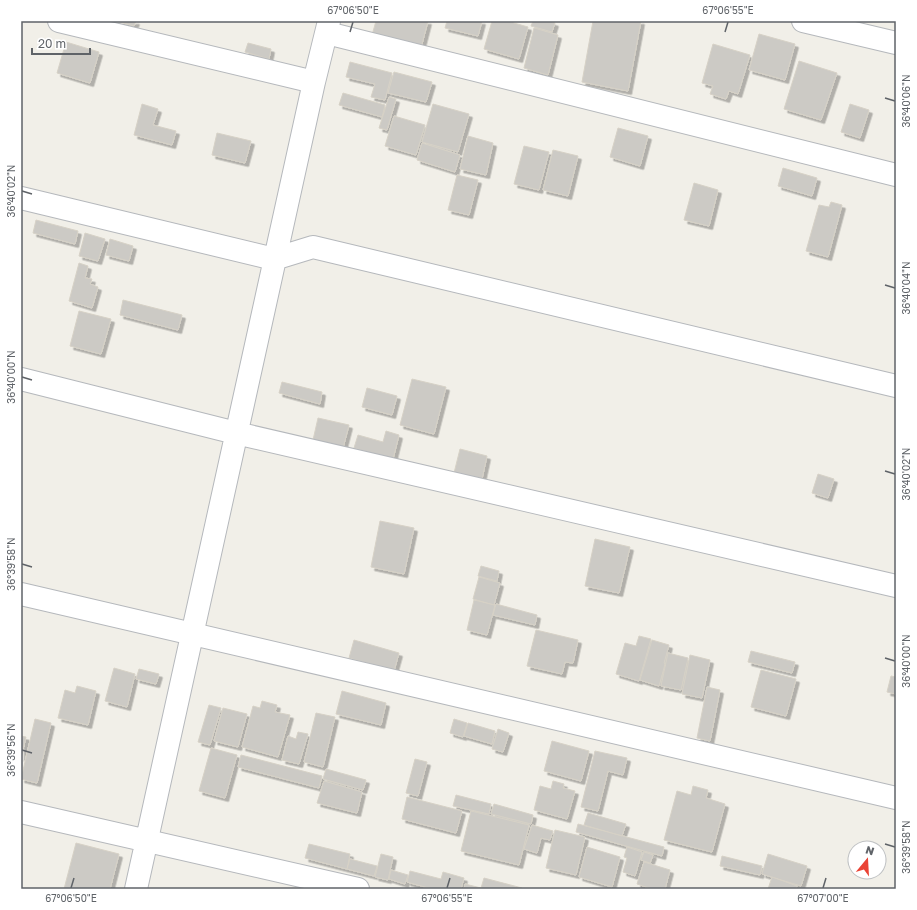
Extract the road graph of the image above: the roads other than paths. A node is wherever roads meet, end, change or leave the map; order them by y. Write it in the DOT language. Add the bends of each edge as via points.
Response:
graph roads {
  1 [pos="59,21"];
  2 [pos="803,21"];
  3 [pos="328,27"];
  4 [pos="896,43"];
  5 [pos="314,82"];
  6 [pos="896,175"];
  7 [pos="21,198"];
  8 [pos="274,259"];
  9 [pos="21,380"];
  10 [pos="896,386"];
  11 [pos="236,433"];
  12 [pos="896,586"];
  13 [pos="21,594"];
  14 [pos="192,634"];
  15 [pos="896,798"];
  16 [pos="21,812"];
  17 [pos="146,841"];
  18 [pos="136,889"];
  19 [pos="358,889"];
  1 -- 5 [label="street"];
  2 -- 4 [label="street"];
  3 -- 5 [label="street"];
  3 -- 6 [label="street"];
  5 -- 8 [label="street"];
  7 -- 8 [label="street"];
  8 -- 10 [label="street" via="313,247"];
  8 -- 11 [label="street"];
  9 -- 11 [label="street"];
  11 -- 12 [label="street"];
  11 -- 14 [label="street"];
  13 -- 14 [label="street"];
  14 -- 15 [label="street"];
  14 -- 17 [label="street"];
  16 -- 17 [label="street"];
  17 -- 18 [label="street"];
  17 -- 19 [label="street"];
}
